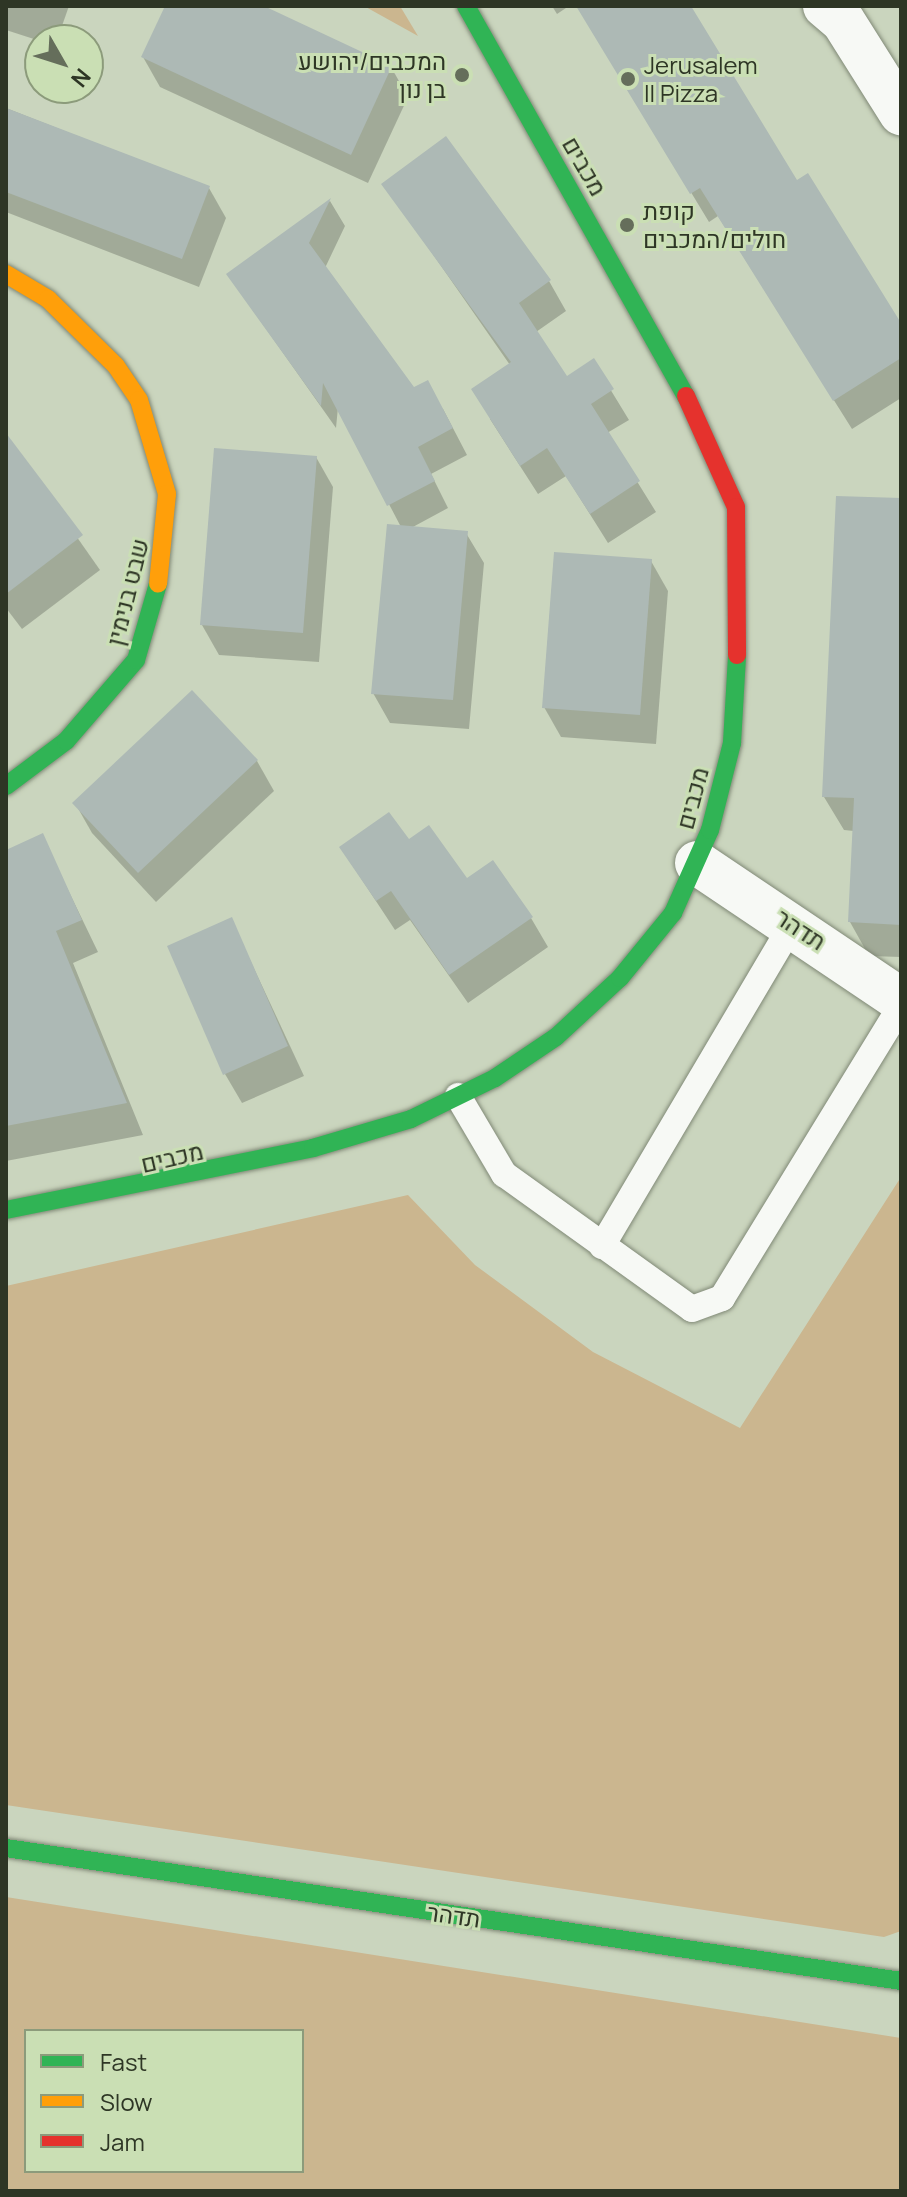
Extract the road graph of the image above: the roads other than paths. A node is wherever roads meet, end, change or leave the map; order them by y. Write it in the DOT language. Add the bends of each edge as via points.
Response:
graph roads {
  1 [pos="466,6"];
  2 [pos="825,6"];
  3 [pos="901,113"];
  4 [pos="6,274"];
  5 [pos="6,786"];
  6 [pos="697,863"];
  7 [pos="793,923"];
  8 [pos="901,1003"];
  9 [pos="458,1096"];
  10 [pos="6,1210"];
  11 [pos="602,1246"];
  12 [pos="6,1848"];
  13 [pos="901,1981"];
  1 -- 6 [label="street, מכבים" via="676,374 736,507 740,587 732,743"];
  2 -- 3 [label="street" via="843,21"];
  4 -- 5 [label="street, שבט בנימין" via="88,334 139,400 167,494 167,528 136,660 66,741"];
  6 -- 7 [label="street, תדהר"];
  6 -- 9 [label="street, מכבים" via="673,913 620,978 556,1037"];
  7 -- 8 [label="street, תדהר"];
  7 -- 11 [label="lane"];
  8 -- 11 [label="lane" via="722,1298 692,1309"];
  9 -- 10 [label="street, מכבים" via="411,1119 313,1148"];
  9 -- 11 [label="lane" via="504,1174"];
  12 -- 13 [label="street, תדהר"];
}
